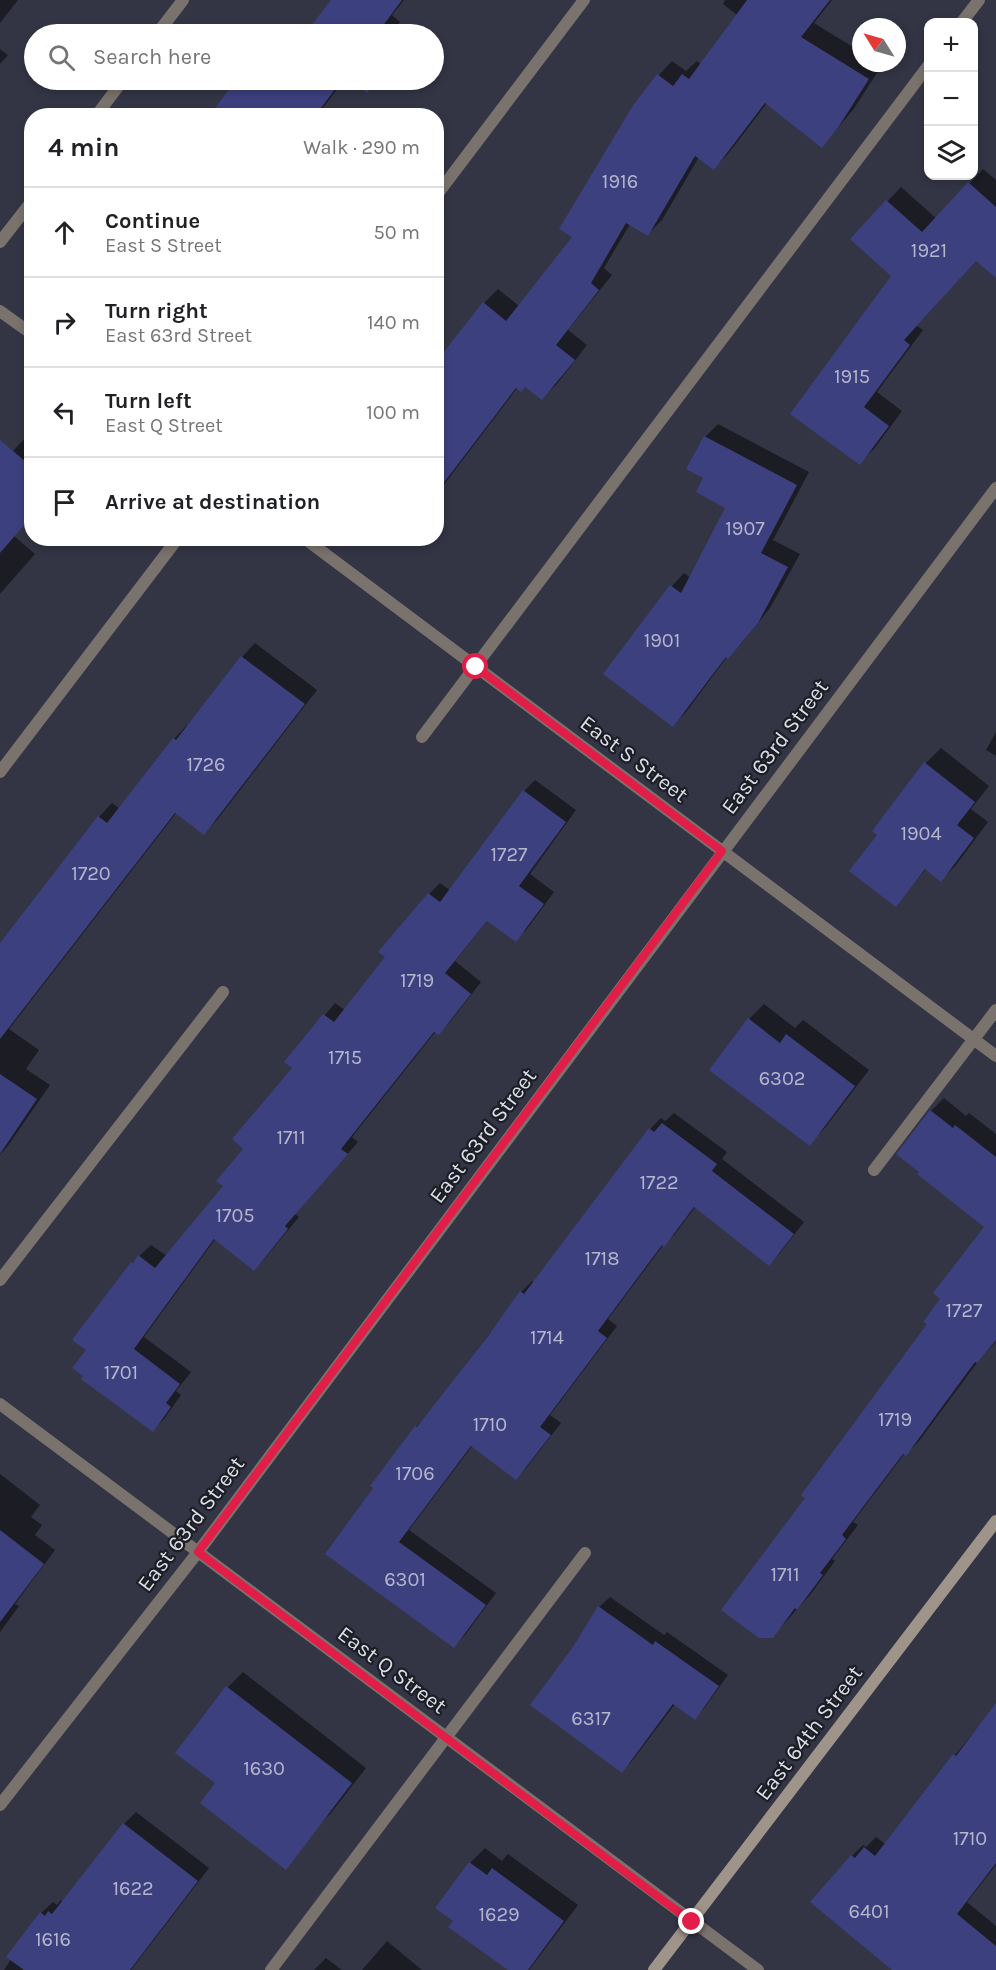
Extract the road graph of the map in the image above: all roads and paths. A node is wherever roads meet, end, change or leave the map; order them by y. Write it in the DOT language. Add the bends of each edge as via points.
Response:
graph roads {
  1 [pos="183,0"];
  2 [pos="584,0"];
  3 [pos="979,0"];
  4 [pos="965,18"];
  5 [pos="165,24"];
  6 [pos="924,71"];
  7 [pos="116,90"];
  8 [pos="102,108"];
  9 [pos="444,185"];
  10 [pos="24,211"];
  11 [pos="0,242"];
  12 [pos="0,311"];
  13 [pos="24,328"];
  14 [pos="996,488"];
  15 [pos="172,546"];
  16 [pos="315,546"];
  17 [pos="476,667"];
  18 [pos="422,737"];
  19 [pos="0,772"];
  20 [pos="722,851"];
  21 [pos="223,992"];
  22 [pos="996,1010"];
  23 [pos="974,1039"];
  24 [pos="996,1056"];
  25 [pos="874,1170"];
  26 [pos="0,1280"];
  27 [pos="0,1404"];
  28 [pos="996,1521"];
  29 [pos="198,1552"];
  30 [pos="585,1553"];
  31 [pos="446,1737"];
  32 [pos="0,1805"];
  33 [pos="692,1922"];
  34 [pos="271,1970"];
  35 [pos="654,1970"];
  36 [pos="758,1970"];
  1 -- 5 [label="street"];
  2 -- 9 [label="street"];
  3 -- 4 [label="street"];
  6 -- 17 [label="street"];
  7 -- 8 [label="street"];
  10 -- 11 [label="street"];
  12 -- 13 [label="street"];
  14 -- 20 [label="street, East 63rd Street"];
  15 -- 19 [label="street"];
  16 -- 17 [label="street, East S Street"];
  17 -- 18 [label="street"];
  17 -- 20 [label="street, East S Street"];
  20 -- 23 [label="street, East S Street"];
  20 -- 29 [label="street, East 63rd Street"];
  21 -- 26 [label="street"];
  22 -- 23 [label="street"];
  23 -- 24 [label="street, East S Street"];
  23 -- 25 [label="street"];
  27 -- 29 [label="street, East Q Street"];
  28 -- 33 [label="street, East 64th Street"];
  29 -- 31 [label="street, East Q Street"];
  29 -- 32 [label="street, East 63rd Street"];
  30 -- 31 [label="street"];
  31 -- 33 [label="street, East Q Street"];
  31 -- 34 [label="street"];
  33 -- 35 [label="street, East 64th Street"];
  33 -- 36 [label="street, East Q Street"];
}
